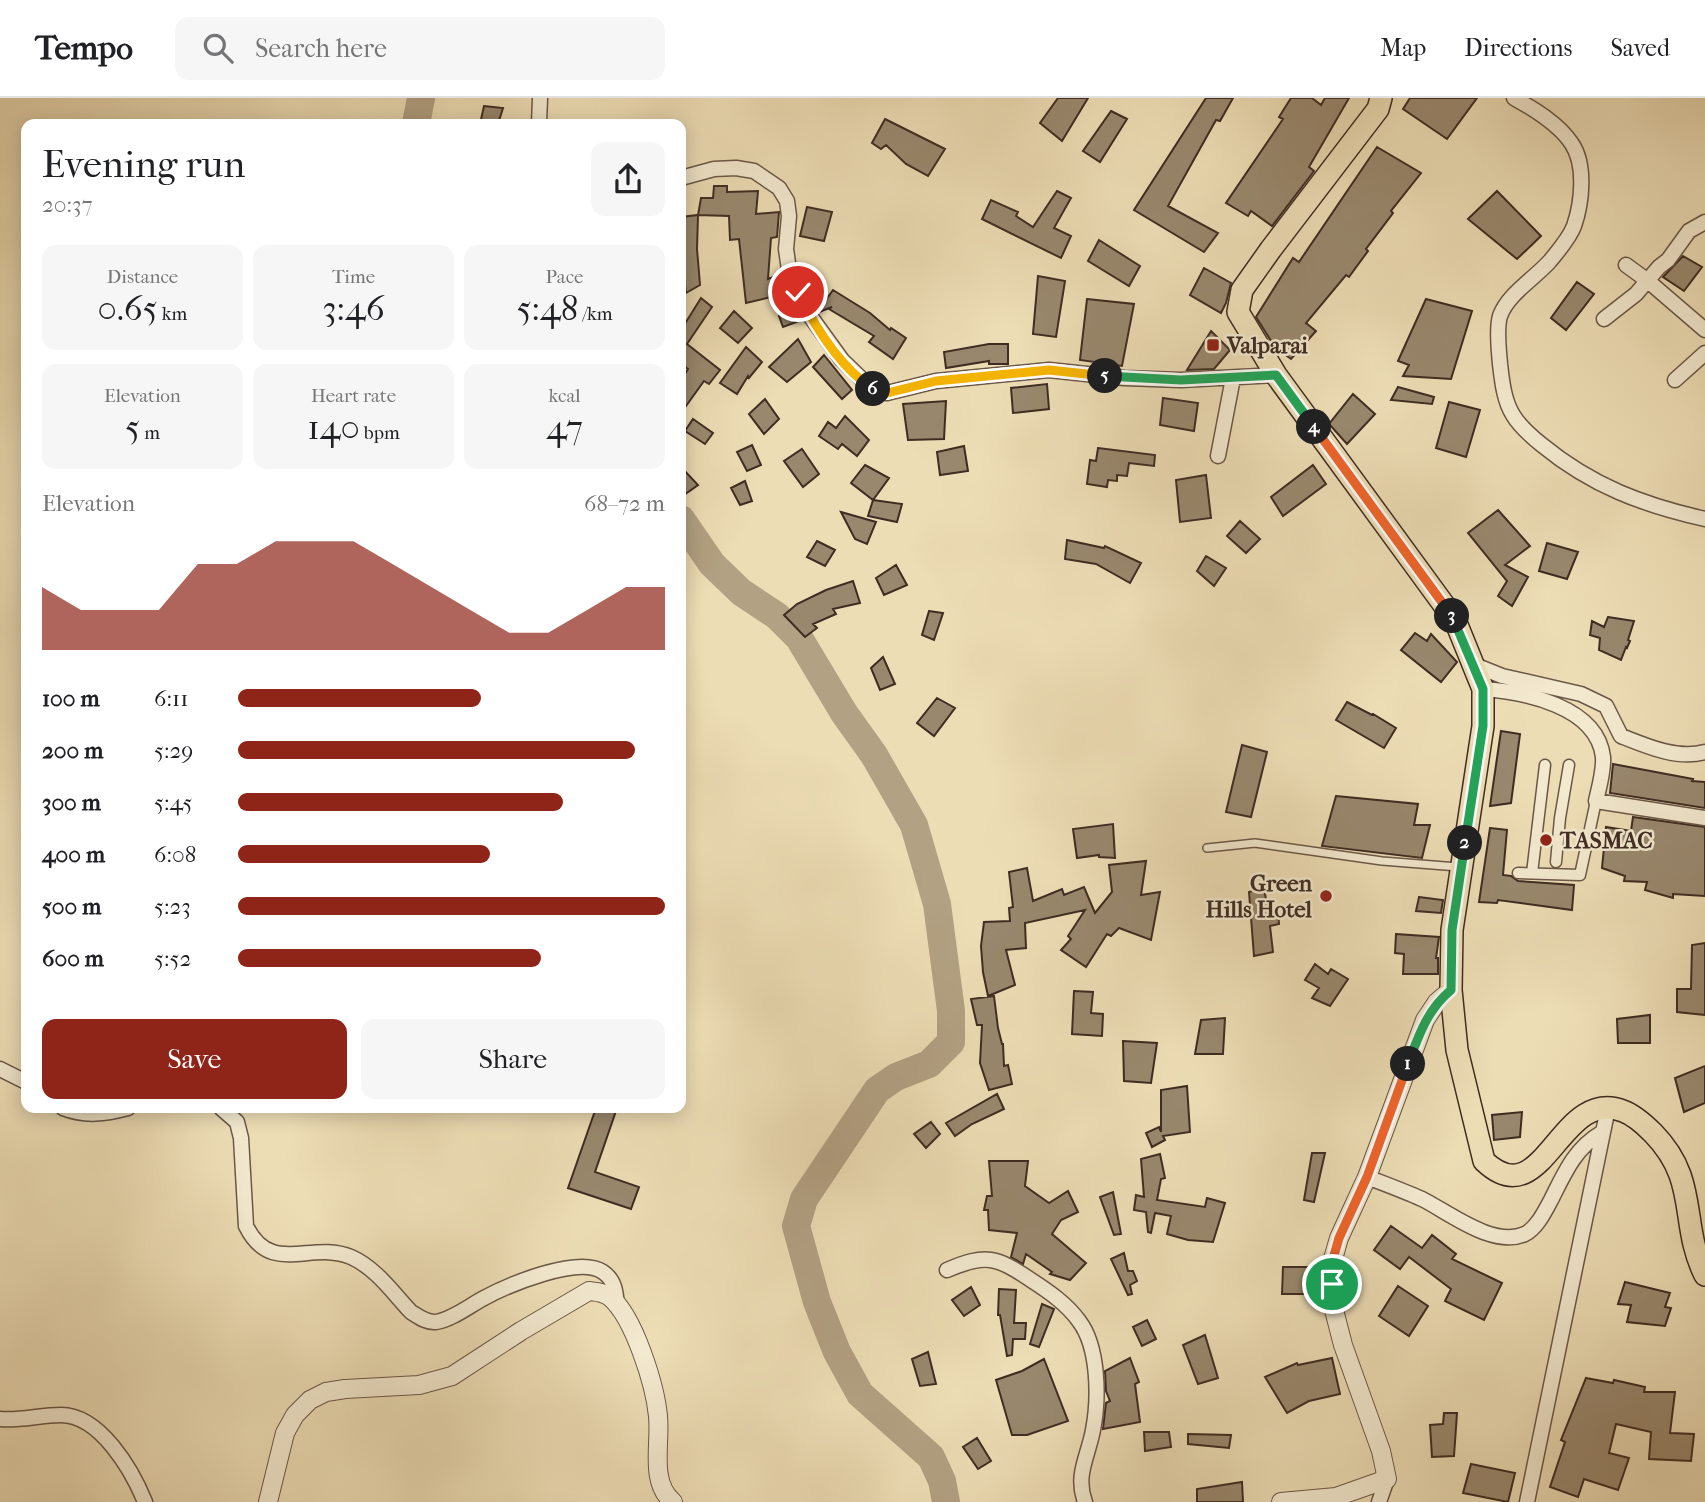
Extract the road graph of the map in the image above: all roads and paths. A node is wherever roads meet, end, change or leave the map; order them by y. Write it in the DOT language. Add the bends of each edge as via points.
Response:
graph roads {
  1 [pos="540,98"];
  2 [pos="1381,98"];
  3 [pos="1514,98"];
  4 [pos="539,119"];
  5 [pos="686,177"];
  6 [pos="1705,222"];
  7 [pos="1626,265"];
  8 [pos="1648,281"];
  9 [pos="1604,319"];
  10 [pos="1705,330"];
  11 [pos="1705,353"];
  12 [pos="1276,375"];
  13 [pos="1233,378"];
  14 [pos="1675,380"];
  15 [pos="1218,456"];
  16 [pos="1705,519"];
  17 [pos="1472,664"];
  18 [pos="1483,689"];
  19 [pos="1705,752"];
  20 [pos="1545,765"];
  21 [pos="1569,765"];
  22 [pos="1596,801"];
  23 [pos="1705,818"];
  24 [pos="1207,848"];
  25 [pos="1556,862"];
  26 [pos="1462,867"];
  27 [pos="1451,990"];
  28 [pos="0,1069"];
  29 [pos="21,1080"];
  30 [pos="1608,1108"];
  31 [pos="77,1113"];
  32 [pos="104,1113"];
  33 [pos="227,1113"];
  34 [pos="1601,1133"];
  35 [pos="1367,1177"];
  36 [pos="947,1270"];
  37 [pos="1705,1275"];
  38 [pos="617,1306"];
  39 [pos="0,1419"];
  40 [pos="1387,1479"];
  41 [pos="145,1502"];
  42 [pos="268,1502"];
  43 [pos="673,1502"];
  44 [pos="1085,1502"];
  45 [pos="1281,1502"];
  46 [pos="1379,1502"];
  47 [pos="1527,1502"];
  1 -- 4 [label="street"];
  2 -- 12 [label="main road" via="1242,290 1238,312"];
  3 -- 16 [label="street" via="1555,126 1572,144 1580,165 1581,188 1573,229 1500,317 1500,362 1512,415 1553,454 1596,483 1635,500"];
  5 -- 13 [label="street" via="714,169 754,171 779,188 787,201 786,249 798,292 825,338 872,389 887,393 936,381 1049,370 1124,378"];
  6 -- 8 [label="street" via="1689,231"];
  7 -- 8 [label="street"];
  8 -- 9 [label="street"];
  8 -- 10 [label="street"];
  11 -- 14 [label="street"];
  12 -- 13 [label="street"];
  12 -- 17 [label="main road" via="1455,620"];
  13 -- 15 [label="street"];
  17 -- 18 [label="main road"];
  17 -- 19 [label="street" via="1502,676 1581,694 1606,706 1621,736 1644,745 1668,752"];
  18 -- 22 [label="street" via="1551,703 1587,723 1603,757"];
  18 -- 26 [label="main road" via="1483,726"];
  20 -- 22 [label="street" via="1532,873 1580,875"];
  21 -- 25 [label="street"];
  22 -- 23 [label="street"];
  24 -- 26 [label="lane" via="1255,843"];
  26 -- 27 [label="main road" via="1452,930"];
  27 -- 30 [label="main road" via="1457,1050 1484,1161 1497,1173 1511,1177 1528,1172 1589,1111"];
  27 -- 35 [label="street" via="1425,1020"];
  28 -- 29 [label="street"];
  30 -- 34 [label="street"];
  30 -- 37 [label="main road" via="1624,1111 1645,1125 1674,1159 1686,1194 1696,1257"];
  31 -- 32 [label="street"];
  33 -- 38 [label="street" via="237,1122 241,1138 246,1226 251,1237 274,1254 332,1252 348,1256 362,1262 411,1312 433,1322 506,1287 574,1267 602,1270 615,1289"];
  34 -- 35 [label="street" via="1574,1157 1539,1221 1527,1233 1510,1238 1467,1224"];
  34 -- 47 [label="street"];
  35 -- 40 [label="street" via="1339,1238 1332,1284 1343,1345"];
  36 -- 44 [label="street" via="979,1260 1005,1263 1060,1301 1081,1323 1096,1378 1093,1430 1080,1478"];
  38 -- 42 [label="street" via="600,1292 589,1292 452,1376 419,1385 335,1390 310,1400 285,1433"];
  38 -- 43 [label="street" via="634,1336 653,1388 659,1484"];
  39 -- 41 [label="street" via="63,1415 86,1422 120,1455"];
  40 -- 45 [label="street" via="1336,1497"];
  40 -- 46 [label="street"];
}
